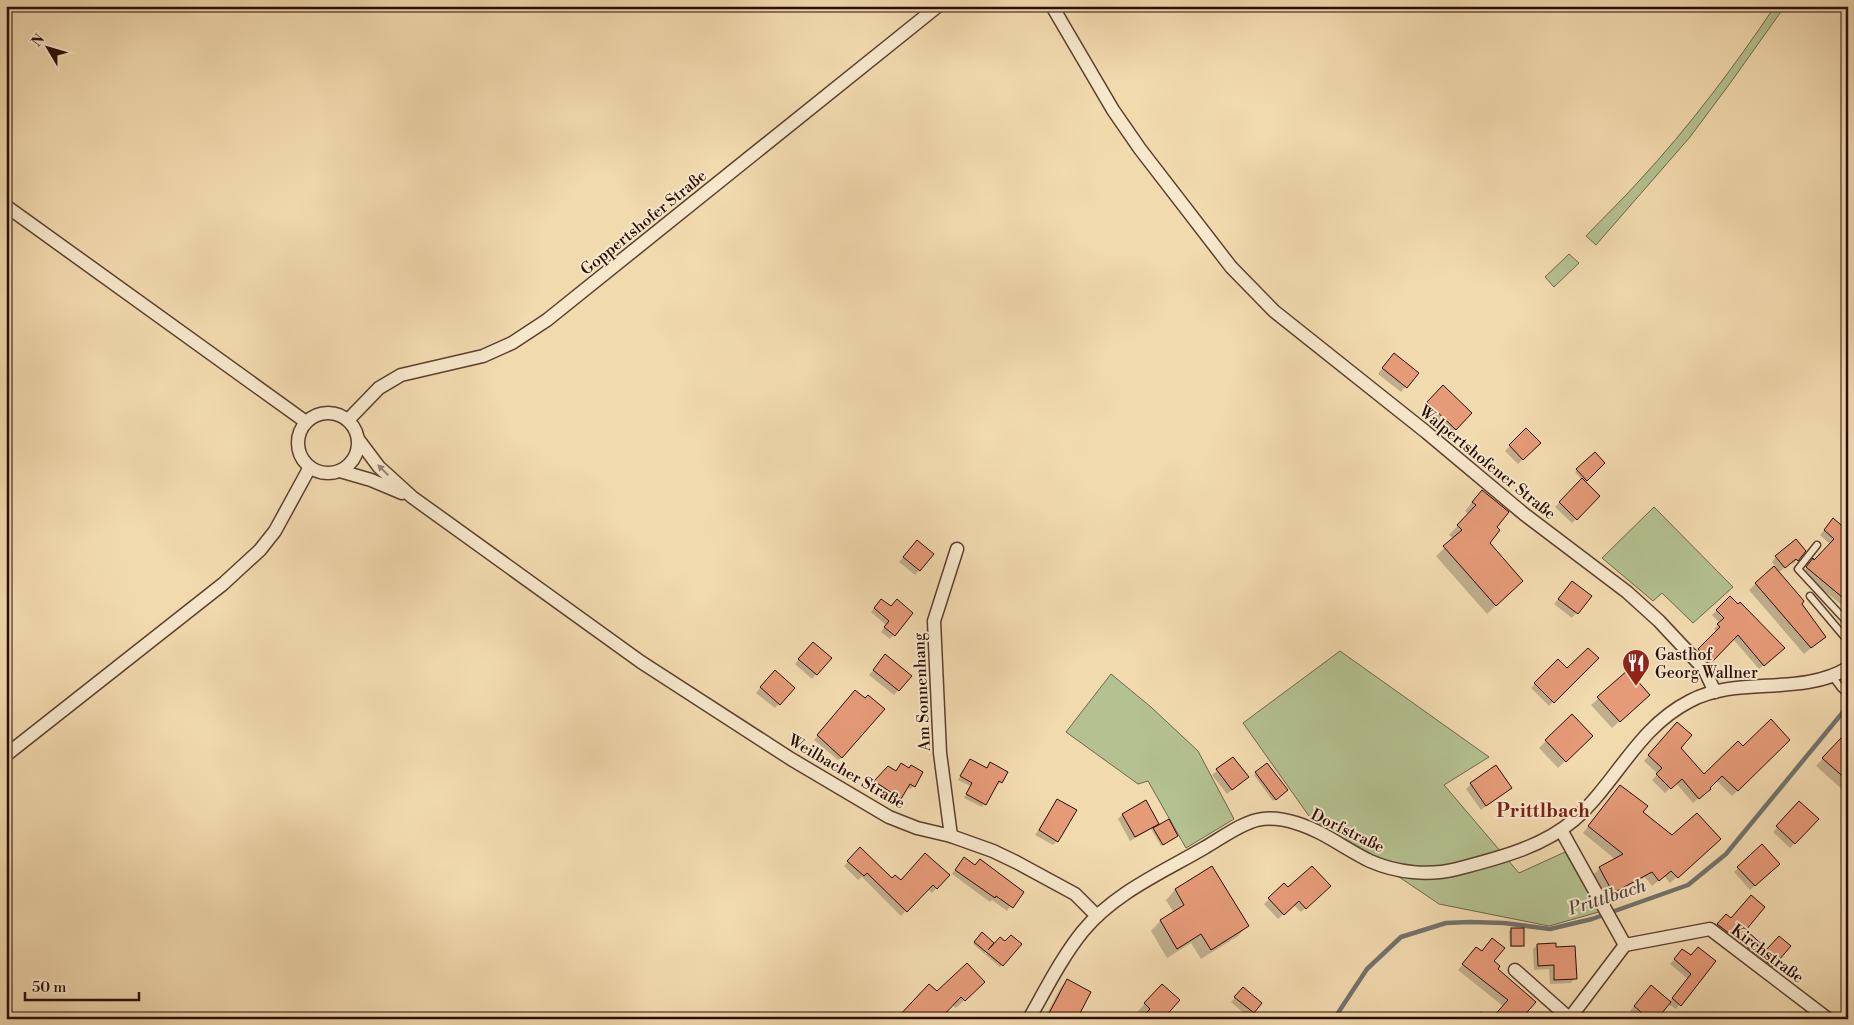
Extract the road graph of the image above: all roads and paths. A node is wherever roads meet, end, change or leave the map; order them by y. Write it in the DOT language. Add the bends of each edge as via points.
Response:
graph roads {
  1 [pos="938,6"];
  2 [pos="1052,6"];
  3 [pos="6,206"];
  4 [pos="348,420"];
  5 [pos="306,422"];
  6 [pos="358,439"];
  7 [pos="310,467"];
  8 [pos="340,471"];
  9 [pos="412,497"];
  10 [pos="1816,545"];
  11 [pos="957,549"];
  12 [pos="1810,596"];
  13 [pos="1848,623"];
  14 [pos="1848,641"];
  15 [pos="1848,668"];
  16 [pos="1832,676"];
  17 [pos="1715,692"];
  18 [pos="1848,694"];
  19 [pos="6,755"];
  20 [pos="1561,830"];
  21 [pos="950,836"];
  22 [pos="1097,916"];
  23 [pos="1625,945"];
  24 [pos="1515,970"];
  25 [pos="1029,1019"];
  26 [pos="1569,1019"];
  27 [pos="1828,1019"];
  1 -- 4 [label="street, Goppertshofer Straße" via="546,320 512,343 483,356 401,375 378,388"];
  2 -- 17 [label="street, Walpertshofener Straße" via="1134,142 1231,267 1274,312 1524,514 1627,592 1704,669"];
  3 -- 5 [label="street"];
  4 -- 5 [label="street" via="340,415 322,413"];
  4 -- 6 [label="street"];
  5 -- 7 [label="street" via="298,441 303,460"];
  6 -- 8 [label="street" via="353,462"];
  9 -- 6 [label="street, one-way" via="379,467"];
  7 -- 8 [label="street" via="324,472"];
  7 -- 19 [label="street" via="260,550 222,584"];
  8 -- 9 [label="street"];
  9 -- 21 [label="street, Weilbacher Straße" via="641,662 791,759 889,818"];
  10 -- 13 [label="lane" via="1798,569"];
  11 -- 21 [label="street, Am Sonnenhang" via="934,621 940,753"];
  12 -- 14 [label="lane"];
  15 -- 16 [label="street, Dorfstraße"];
  16 -- 17 [label="street, Dorfstraße" via="1800,684"];
  16 -- 18 [label="lane"];
  17 -- 20 [label="street, Dorfstraße" via="1682,705 1656,723 1589,805"];
  20 -- 22 [label="street, Dorfstraße" via="1520,850 1435,873 1407,872 1371,861 1299,824 1270,818 1255,820 1113,901"];
  20 -- 23 [label="street"];
  21 -- 22 [label="street, Weilbacher Straße" via="993,851 1075,894"];
  22 -- 25 [label="street, Dorfstraße" via="1065,957"];
  23 -- 26 [label="street"];
  23 -- 27 [label="street, Kirchstraße" via="1710,929"];
  24 -- 26 [label="street"];
}
